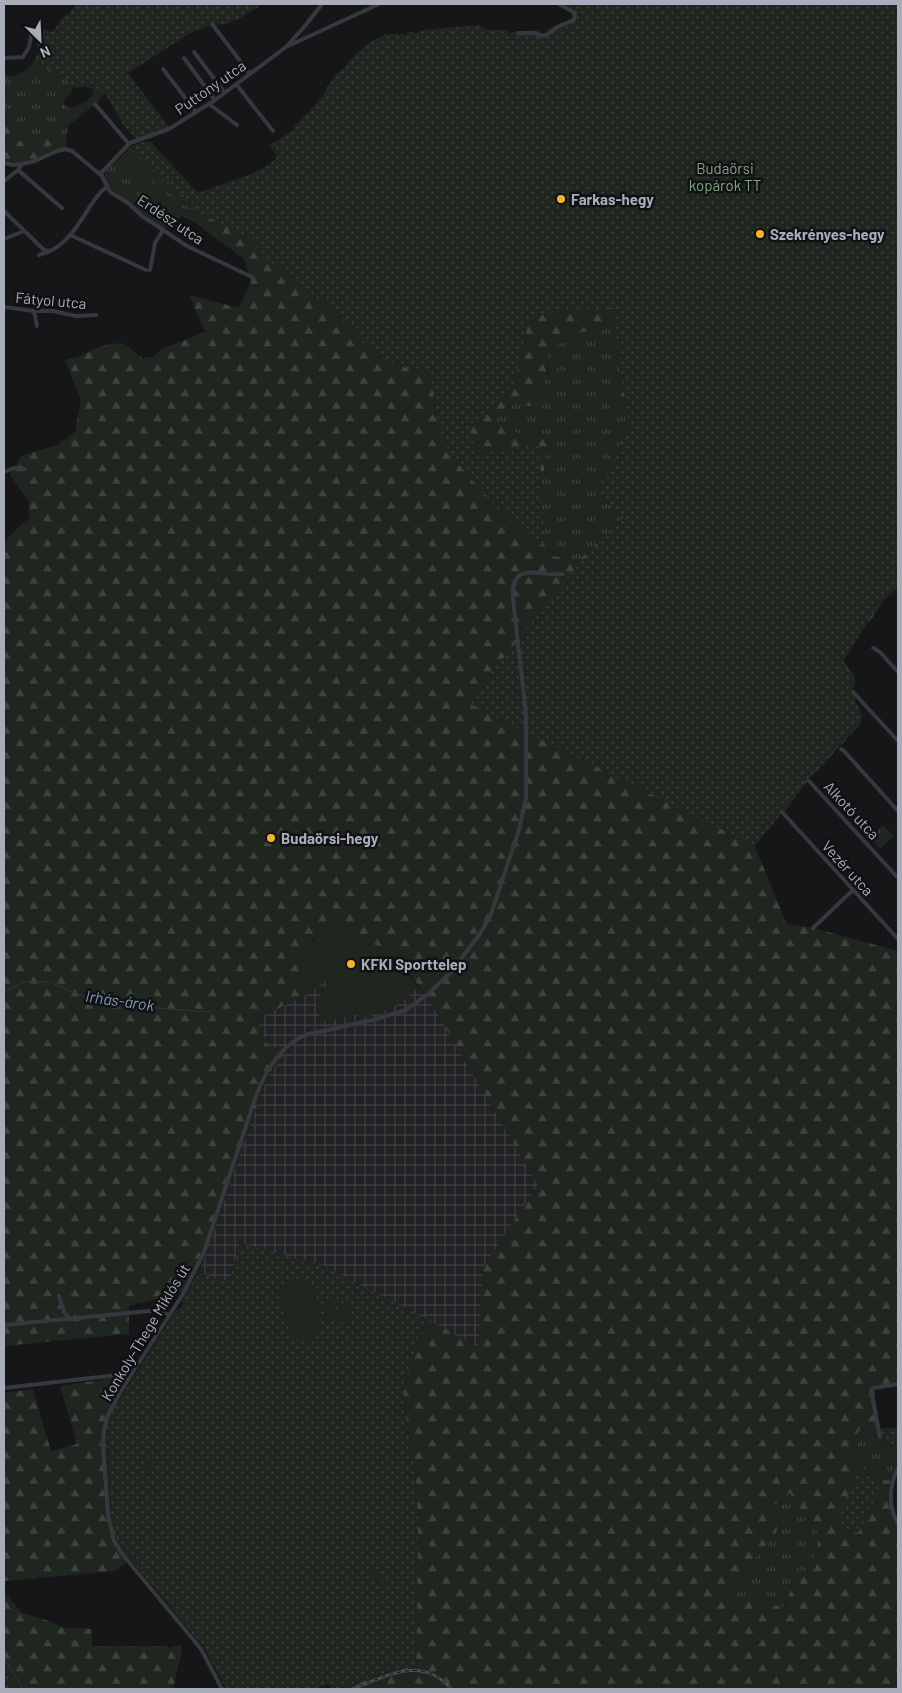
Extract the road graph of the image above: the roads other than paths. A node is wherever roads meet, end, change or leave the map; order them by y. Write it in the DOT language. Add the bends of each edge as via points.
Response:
graph roads {
  1 [pos="322,4"];
  2 [pos="379,4"];
  3 [pos="559,4"];
  4 [pos="212,24"];
  5 [pos="32,31"];
  6 [pos="518,33"];
  7 [pos="286,47"];
  8 [pos="194,52"];
  9 [pos="4,58"];
  10 [pos="184,58"];
  11 [pos="163,69"];
  12 [pos="250,74"];
  13 [pos="236,84"];
  14 [pos="225,93"];
  15 [pos="215,100"];
  16 [pos="95,104"];
  17 [pos="209,104"];
  18 [pos="196,112"];
  19 [pos="237,125"];
  20 [pos="273,131"];
  21 [pos="129,144"];
  22 [pos="4,163"];
  23 [pos="22,164"];
  24 [pos="18,170"];
  25 [pos="100,174"];
  26 [pos="4,181"];
  27 [pos="107,187"];
  28 [pos="62,208"];
  29 [pos="4,211"];
  30 [pos="163,230"];
  31 [pos="24,231"];
  32 [pos="70,235"];
  33 [pos="4,240"];
  34 [pos="48,252"];
  35 [pos="39,255"];
  36 [pos="252,278"];
  37 [pos="4,307"];
  38 [pos="34,311"];
  39 [pos="96,315"];
  40 [pos="37,326"];
  41 [pos="25,469"];
  42 [pos="4,472"];
  43 [pos="563,574"];
  44 [pos="873,648"];
  45 [pos="898,672"];
  46 [pos="853,692"];
  47 [pos="898,742"];
  48 [pos="841,749"];
  49 [pos="809,781"];
  50 [pos="898,811"];
  51 [pos="782,812"];
  52 [pos="898,878"];
  53 [pos="853,890"];
  54 [pos="813,928"];
  55 [pos="898,939"];
  56 [pos="59,1296"];
  57 [pos="66,1314"];
  58 [pos="170,1315"];
  59 [pos="70,1319"];
  60 [pos="62,1320"];
  61 [pos="4,1325"];
  62 [pos="132,1374"];
  63 [pos="898,1384"];
  64 [pos="4,1388"];
  65 [pos="880,1437"];
  66 [pos="898,1468"];
  67 [pos="898,1524"];
  68 [pos="222,1689"];
  1 -- 7 [label="street, Puttony utca"];
  2 -- 7 [label="street"];
  3 -- 6 [label="street" via="575,13 574,20 542,36"];
  4 -- 12 [label="street"];
  5 -- 9 [label="street" via="24,57"];
  7 -- 12 [label="street, Puttony utca"];
  8 -- 14 [label="street"];
  10 -- 15 [label="street"];
  11 -- 18 [label="street"];
  12 -- 13 [label="street, Puttony utca"];
  13 -- 14 [label="street, Puttony utca"];
  13 -- 20 [label="street"];
  14 -- 15 [label="street, Puttony utca"];
  15 -- 17 [label="street, Puttony utca"];
  16 -- 21 [label="street"];
  17 -- 18 [label="street, Puttony utca"];
  17 -- 19 [label="street"];
  18 -- 21 [label="street, Puttony utca" via="169,129"];
  21 -- 25 [label="street, Puttony utca"];
  22 -- 23 [label="street"];
  23 -- 24 [label="street"];
  23 -- 25 [label="street" via="65,150 75,153"];
  24 -- 26 [label="street"];
  24 -- 28 [label="street"];
  25 -- 27 [label="street"];
  27 -- 30 [label="street, Erdész utca"];
  27 -- 32 [label="street" via="99,193"];
  29 -- 31 [label="street"];
  30 -- 32 [label="street" via="155,244 148,270"];
  30 -- 36 [label="street, Erdész utca" via="187,246"];
  31 -- 33 [label="street"];
  31 -- 34 [label="street"];
  32 -- 34 [label="street"];
  34 -- 35 [label="street"];
  37 -- 38 [label="street, Fátyol utca"];
  38 -- 39 [label="street, Fátyol utca"];
  38 -- 40 [label="street"];
  41 -- 42 [label="street" via="14,468"];
  43 -- 58 [label="street, Konkoly-Thege Miklós út" via="524,573 514,584 526,714 526,785 519,830 491,914 480,934 440,983 406,1010 305,1035 276,1058 256,1096 204,1252"];
  44 -- 45 [label="street"];
  46 -- 47 [label="street"];
  48 -- 50 [label="street"];
  49 -- 52 [label="street, Alkotó utca"];
  51 -- 53 [label="street, Vezér utca"];
  53 -- 54 [label="street"];
  53 -- 55 [label="street, Vezér utca"];
  56 -- 57 [label="street"];
  57 -- 59 [label="street"];
  57 -- 60 [label="street"];
  58 -- 59 [label="street" via="159,1310"];
  58 -- 62 [label="street, Konkoly-Thege Miklós út"];
  59 -- 60 [label="street"];
  60 -- 61 [label="street"];
  62 -- 64 [label="street"];
  62 -- 68 [label="street, Konkoly-Thege Miklós út" via="112,1406 104,1430 106,1497 111,1532 118,1548 204,1653"];
  63 -- 65 [label="street" via="871,1390"];
  66 -- 67 [label="street" via="892,1480 891,1504"];
}
